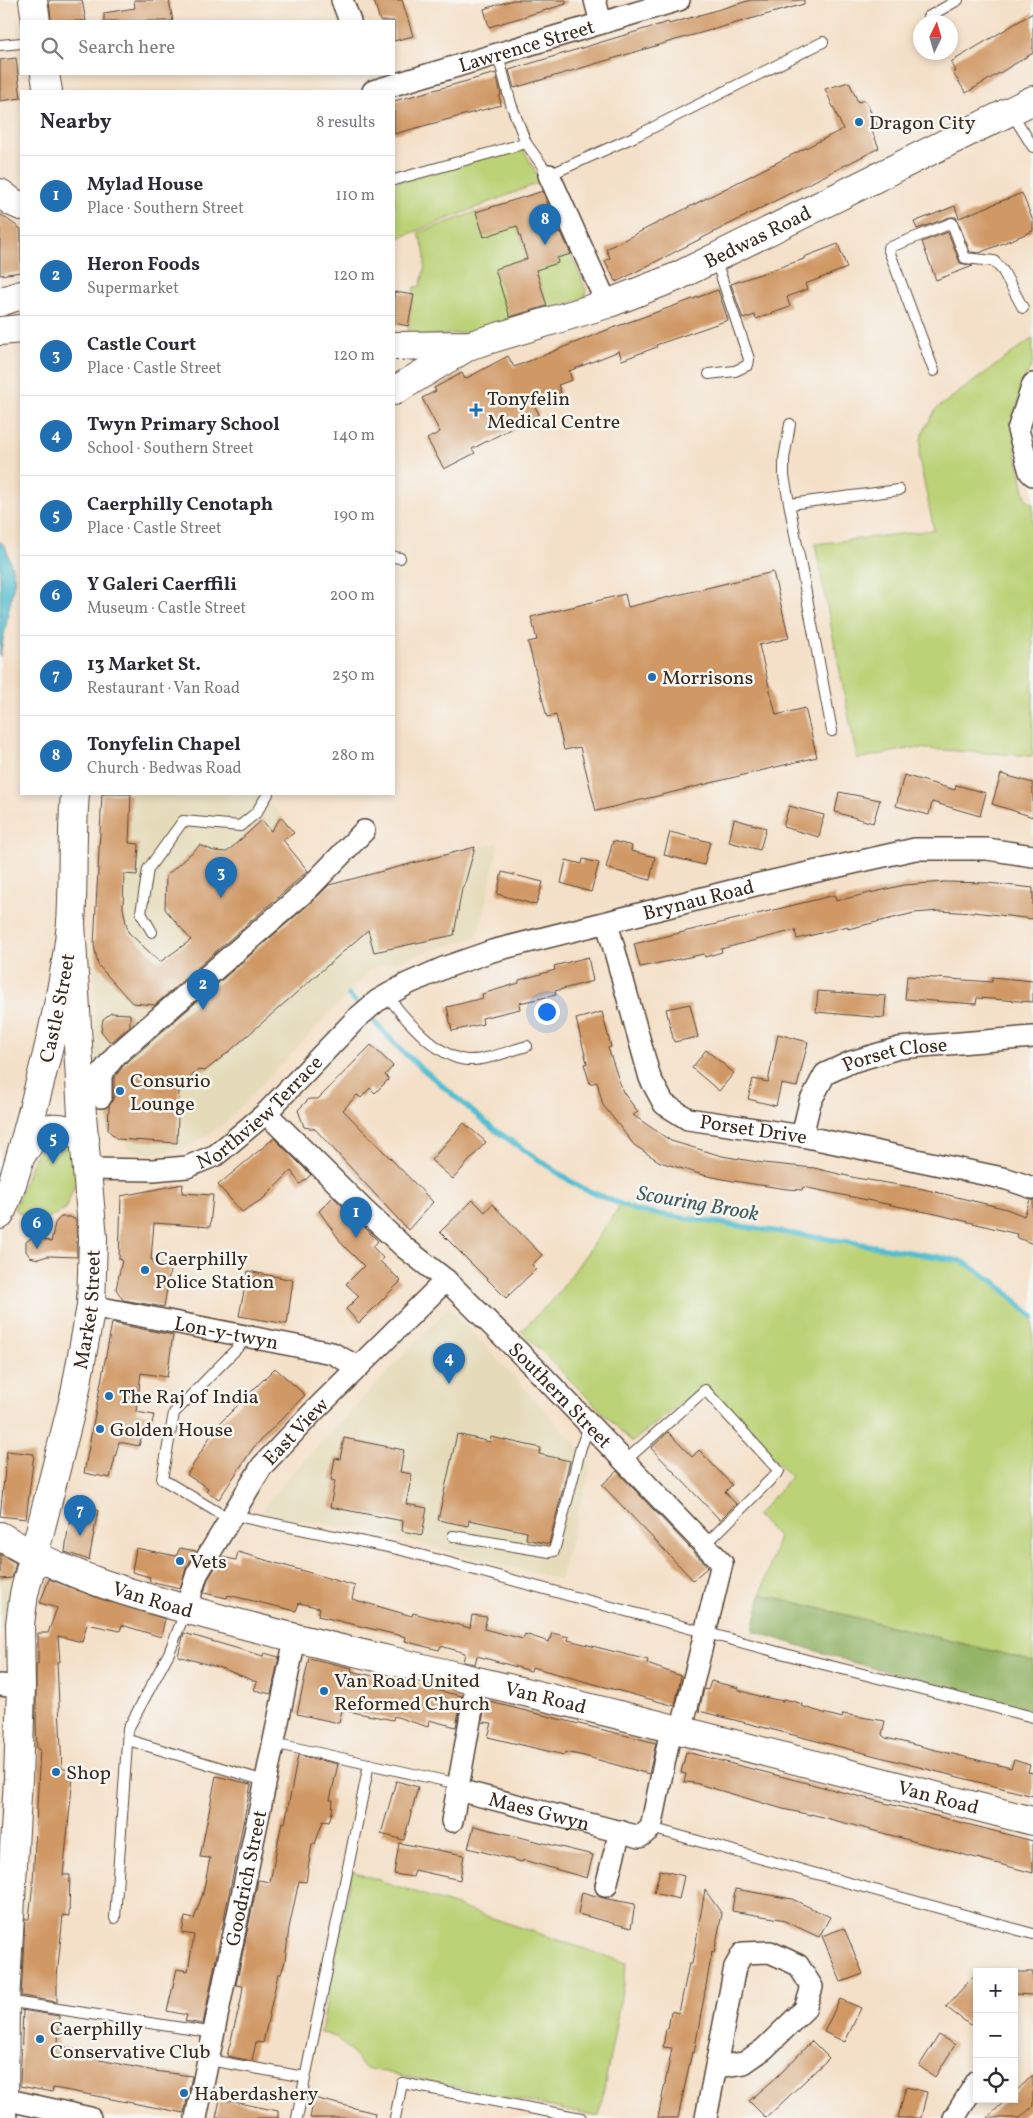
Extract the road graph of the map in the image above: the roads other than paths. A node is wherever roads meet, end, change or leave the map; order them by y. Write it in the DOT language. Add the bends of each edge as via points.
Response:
graph roads {
  1 [pos="33,0"];
  2 [pos="342,0"];
  3 [pos="595,0"];
  4 [pos="678,0"];
  5 [pos="958,0"];
  6 [pos="932,15"];
  7 [pos="36,20"];
  8 [pos="350,20"];
  9 [pos="602,23"];
  10 [pos="823,42"];
  11 [pos="20,43"];
  12 [pos="0,45"];
  13 [pos="498,55"];
  14 [pos="45,75"];
  15 [pos="366,75"];
  16 [pos="48,90"];
  17 [pos="372,90"];
  18 [pos="376,90"];
  19 [pos="1022,105"];
  20 [pos="526,143"];
  21 [pos="1033,147"];
  22 [pos="549,175"];
  23 [pos="395,180"];
  24 [pos="0,193"];
  25 [pos="20,206"];
  26 [pos="714,257"];
  27 [pos="20,294"];
  28 [pos="0,302"];
  29 [pos="608,304"];
  30 [pos="20,307"];
  31 [pos="1023,308"];
  32 [pos="0,310"];
  33 [pos="20,329"];
  34 [pos="0,332"];
  35 [pos="20,336"];
  36 [pos="471,345"];
  37 [pos="395,346"];
  38 [pos="934,371"];
  39 [pos="709,374"];
  40 [pos="1033,384"];
  41 [pos="395,390"];
  42 [pos="790,424"];
  43 [pos="1033,475"];
  44 [pos="899,490"];
  45 [pos="790,504"];
  46 [pos="832,731"];
  47 [pos="75,795"];
  48 [pos="267,795"];
  49 [pos="364,831"];
  50 [pos="1033,856"];
  51 [pos="607,922"];
  52 [pos="71,923"];
  53 [pos="152,932"];
  54 [pos="382,998"];
  55 [pos="1033,1037"];
  56 [pos="527,1046"];
  57 [pos="101,1097"];
  58 [pos="266,1113"];
  59 [pos="802,1136"];
  60 [pos="85,1139"];
  61 [pos="22,1155"];
  62 [pos="88,1169"];
  63 [pos="1033,1188"];
  64 [pos="0,1215"];
  65 [pos="446,1280"];
  66 [pos="91,1306"];
  67 [pos="248,1337"];
  68 [pos="358,1367"];
  69 [pos="590,1424"];
  70 [pos="625,1461"];
  71 [pos="230,1517"];
  72 [pos="0,1536"];
  73 [pos="453,1536"];
  74 [pos="705,1545"];
  75 [pos="35,1555"];
  76 [pos="186,1609"];
  77 [pos="706,1632"];
  78 [pos="295,1639"];
  79 [pos="477,1681"];
  80 [pos="10,1686"];
  81 [pos="1033,1717"];
  82 [pos="676,1731"];
  83 [pos="128,1740"];
  84 [pos="273,1743"];
  85 [pos="369,1764"];
  86 [pos="265,1780"];
  87 [pos="459,1787"];
  88 [pos="452,1822"];
  89 [pos="1033,1822"];
  90 [pos="651,1828"];
  91 [pos="620,1831"];
  92 [pos="606,1886"];
  93 [pos="115,1918"];
  94 [pos="1033,1934"];
  95 [pos="3,2001"];
  96 [pos="215,2033"];
  97 [pos="209,2060"];
  98 [pos="716,2067"];
  99 [pos="305,2077"];
  100 [pos="973,2087"];
  101 [pos="4,2105"];
  102 [pos="90,2118"];
  103 [pos="196,2118"];
  104 [pos="297,2118"];
  105 [pos="395,2118"];
  106 [pos="581,2118"];
  107 [pos="706,2118"];
  108 [pos="954,2118"];
  1 -- 7 [label="main road"];
  2 -- 8 [label="street"];
  3 -- 9 [label="street"];
  4 -- 9 [label="street, Lawrence Street"];
  5 -- 6 [label="lane"];
  9 -- 13 [label="street, Lawrence Street"];
  10 -- 22 [label="lane" via="638,135"];
  11 -- 12 [label="lane"];
  13 -- 18 [label="street, Lawrence Street"];
  13 -- 20 [label="lane"];
  14 -- 16 [label="main road"];
  15 -- 17 [label="street"];
  19 -- 21 [label="lane"];
  19 -- 26 [label="main road, Bedwas Road"];
  20 -- 22 [label="lane"];
  20 -- 23 [label="lane"];
  22 -- 29 [label="street"];
  24 -- 25 [label="main road"];
  26 -- 29 [label="main road, Bedwas Road" via="676,277"];
  26 -- 39 [label="lane" via="749,359 748,365 736,371"];
  27 -- 28 [label="main road"];
  29 -- 36 [label="main road, Bedwas Road"];
  30 -- 32 [label="main road"];
  31 -- 38 [label="lane" via="994,261 965,258 952,223 888,248"];
  33 -- 34 [label="main road"];
  34 -- 35 [label="main road"];
  36 -- 37 [label="main road"];
  36 -- 41 [label="main road"];
  40 -- 43 [label="street" via="1018,430"];
  42 -- 45 [label="lane" via="784,459"];
  44 -- 45 [label="lane"];
  45 -- 46 [label="lane"];
  47 -- 52 [label="main road, Castle Street"];
  48 -- 53 [label="lane" via="256,813 240,826 182,821 148,869 141,913"];
  49 -- 57 [label="street" via="308,889 116,1055 101,1074"];
  50 -- 51 [label="street, Brynau Road" via="987,849 915,850"];
  51 -- 54 [label="street, Brynau Road" via="446,966"];
  51 -- 59 [label="street, Porset Drive" via="650,1078 664,1104 688,1119"];
  52 -- 60 [label="main road, Market Street"];
  52 -- 61 [label="main road, Castle Street" via="39,1092"];
  54 -- 56 [label="lane" via="430,1041 464,1060"];
  54 -- 58 [label="street, Northview Terrace" via="356,1019"];
  55 -- 59 [label="street, Porset Close" via="899,1048 851,1062 825,1074 810,1102"];
  58 -- 62 [label="street, Northview Terrace" via="216,1155 188,1167"];
  58 -- 65 [label="street, Southern Street" via="405,1248"];
  59 -- 63 [label="street, Porset Drive" via="1006,1179"];
  60 -- 61 [label="main road" via="70,1130 48,1128 36,1135"];
  60 -- 62 [label="main road, Market Street"];
  61 -- 64 [label="main road, Castle Street"];
  62 -- 66 [label="main road, Market Street" via="93,1238"];
  65 -- 68 [label="street, East View"];
  65 -- 69 [label="street, Southern Street"];
  66 -- 67 [label="street, Lon-y-twyn"];
  66 -- 75 [label="main road, Market Street" via="74,1394"];
  67 -- 68 [label="street, Lon-y-twyn" via="332,1353"];
  67 -- 71 [label="lane" via="174,1413 162,1479"];
  68 -- 71 [label="street, East View" via="262,1466"];
  69 -- 70 [label="street, Southern Street"];
  69 -- 73 [label="lane" via="554,1551"];
  70 -- 74 [label="street, Southern Street"];
  70 -- 74 [label="lane" via="705,1390 779,1471"];
  71 -- 76 [label="street, East View" via="197,1574"];
  71 -- 77 [label="lane" via="398,1549"];
  72 -- 75 [label="main road, Van Road"];
  74 -- 77 [label="street, Southern Street" via="722,1563"];
  75 -- 76 [label="main road, Van Road" via="94,1581"];
  75 -- 80 [label="main road, Market Street" via="24,1594"];
  76 -- 78 [label="main road, Van Road"];
  76 -- 83 [label="lane" via="169,1654 128,1729"];
  77 -- 81 [label="lane"];
  77 -- 82 [label="street, Southern Street"];
  78 -- 79 [label="main road, Van Road"];
  78 -- 84 [label="street, Goodrich Street"];
  79 -- 82 [label="main road, Van Road"];
  79 -- 87 [label="street"];
  80 -- 95 [label="main road, Market Street" via="14,1779"];
  82 -- 89 [label="main road, Van Road"];
  82 -- 90 [label="street"];
  83 -- 86 [label="lane"];
  83 -- 93 [label="lane"];
  84 -- 85 [label="lane"];
  84 -- 86 [label="street, Goodrich Street"];
  85 -- 87 [label="lane"];
  85 -- 99 [label="lane"];
  86 -- 96 [label="street, Goodrich Street"];
  87 -- 88 [label="street"];
  87 -- 91 [label="street, Maes Gwyn"];
  90 -- 91 [label="street, Maes Gwyn" via="640,1837"];
  90 -- 94 [label="lane"];
  91 -- 92 [label="street"];
  95 -- 96 [label="lane"];
  95 -- 101 [label="main road, Market Street"];
  96 -- 97 [label="street, Goodrich Street"];
  97 -- 99 [label="lane"];
  97 -- 103 [label="street, Goodrich Street"];
  98 -- 98 [label="street" via="735,1967 743,1953 770,1952 798,1965 812,1987 805,2008 764,2049 744,2063"];
  98 -- 107 [label="street"];
  99 -- 104 [label="lane"];
  100 -- 108 [label="street"];
  101 -- 102 [label="street"];
  105 -- 106 [label="lane" via="402,2083"];
}
